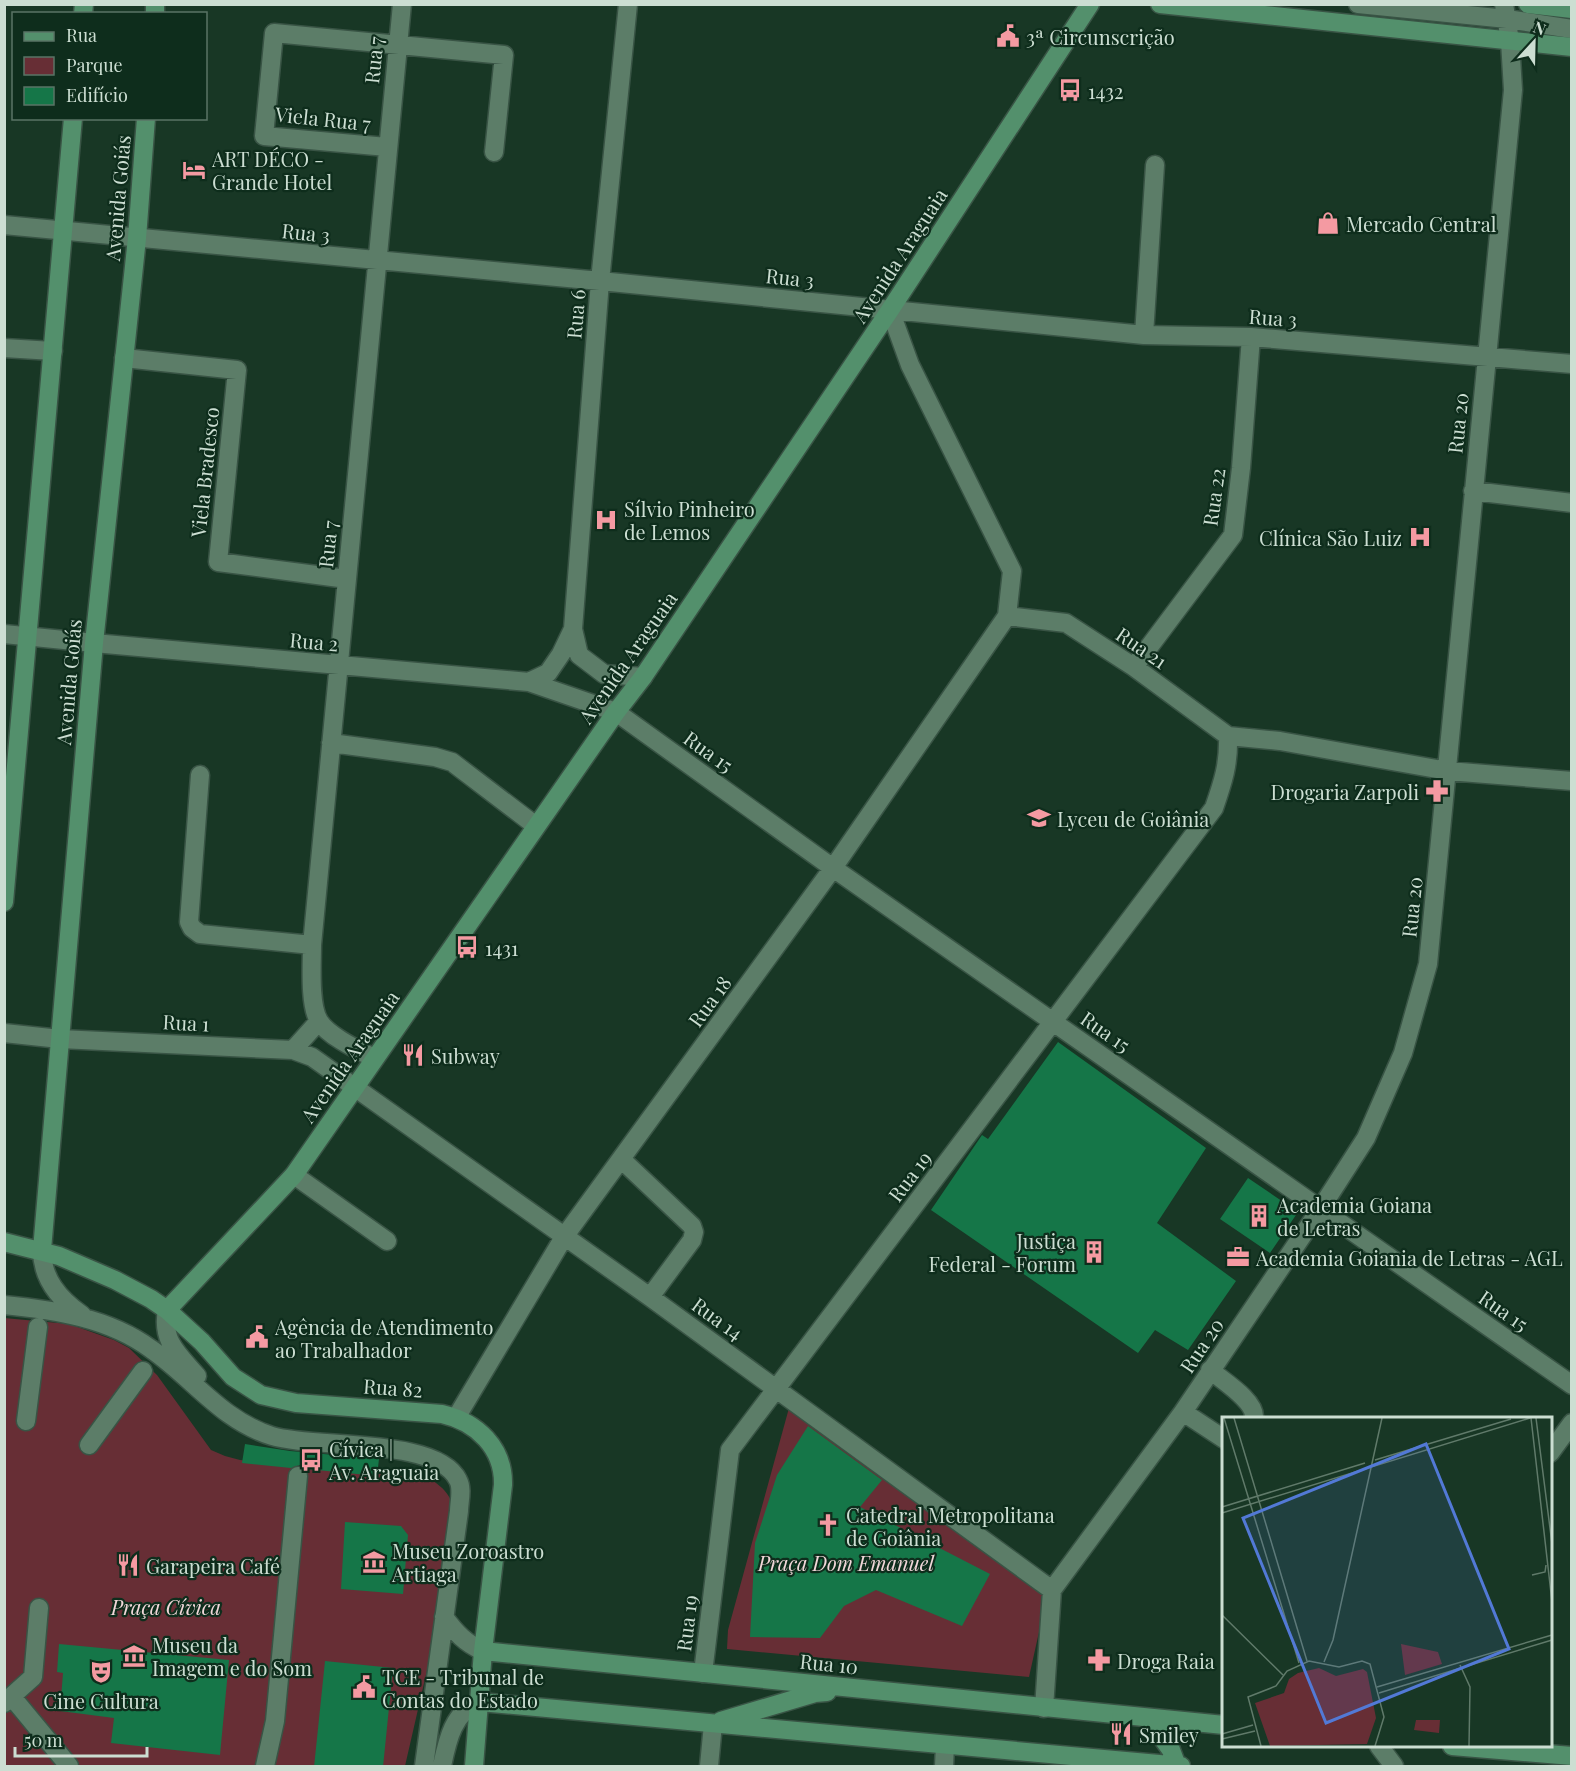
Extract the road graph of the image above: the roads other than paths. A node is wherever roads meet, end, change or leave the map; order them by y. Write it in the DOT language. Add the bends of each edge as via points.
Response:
graph roads {
  1 [pos="402,4"];
  2 [pos="628,4"];
  3 [pos="1090,4"];
  4 [pos="1160,4"];
  5 [pos="1358,4"];
  6 [pos="1528,4"];
  7 [pos="1572,9"];
  8 [pos="1505,12"];
  9 [pos="1572,19"];
  10 [pos="1572,29"];
  11 [pos="1510,41"];
  12 [pos="397,47"];
  13 [pos="1572,47"];
  14 [pos="74,120"];
  15 [pos="146,120"];
  16 [pos="387,147"];
  17 [pos="494,152"];
  18 [pos="1155,165"];
  19 [pos="4,225"];
  20 [pos="64,230"];
  21 [pos="137,238"];
  22 [pos="378,261"];
  23 [pos="600,281"];
  24 [pos="890,310"];
  25 [pos="1144,335"];
  26 [pos="1251,337"];
  27 [pos="4,348"];
  28 [pos="53,351"];
  29 [pos="1486,357"];
  30 [pos="124,358"];
  31 [pos="1572,364"];
  32 [pos="1473,491"];
  33 [pos="1572,503"];
  34 [pos="347,579"];
  35 [pos="1007,616"];
  36 [pos="573,629"];
  37 [pos="4,634"];
  38 [pos="28,637"];
  39 [pos="94,644"];
  40 [pos="338,665"];
  41 [pos="1134,668"];
  42 [pos="643,676"];
  43 [pos="529,682"];
  44 [pos="616,712"];
  45 [pos="1228,736"];
  46 [pos="331,743"];
  47 [pos="1448,771"];
  48 [pos="200,775"];
  49 [pos="1572,782"];
  50 [pos="536,826"];
  51 [pos="833,868"];
  52 [pos="4,902"];
  53 [pos="312,945"];
  54 [pos="319,1021"];
  55 [pos="1054,1023"];
  56 [pos="4,1033"];
  57 [pos="60,1039"];
  58 [pos="293,1050"];
  59 [pos="374,1058"];
  60 [pos="353,1088"];
  61 [pos="621,1160"];
  62 [pos="294,1175"];
  63 [pos="1321,1208"];
  64 [pos="564,1237"];
  65 [pos="387,1241"];
  66 [pos="4,1242"];
  67 [pos="42,1250"];
  68 [pos="650,1297"];
  69 [pos="4,1305"];
  70 [pos="167,1310"];
  71 [pos="91,1320"];
  72 [pos="38,1327"];
  73 [pos="1210,1370"];
  74 [pos="143,1371"];
  75 [pos="1572,1385"];
  76 [pos="776,1388"];
  77 [pos="1184,1412"];
  78 [pos="1254,1417"];
  79 [pos="456,1418"];
  80 [pos="236,1419"];
  81 [pos="26,1421"];
  82 [pos="1572,1423"];
  83 [pos="1222,1438"];
  84 [pos="89,1445"];
  85 [pos="1552,1452"];
  86 [pos="298,1476"];
  87 [pos="1052,1590"];
  88 [pos="39,1608"];
  89 [pos="444,1617"];
  90 [pos="483,1651"];
  91 [pos="703,1673"];
  92 [pos="858,1689"];
  93 [pos="8,1700"];
  94 [pos="480,1702"];
  95 [pos="1044,1708"];
  96 [pos="1148,1718"];
  97 [pos="713,1724"];
  98 [pos="1222,1725"];
  99 [pos="945,1745"];
  100 [pos="1380,1747"];
  101 [pos="1461,1747"];
  102 [pos="1563,1759"];
  103 [pos="1176,1766"];
  104 [pos="69,1767"];
  105 [pos="265,1767"];
  106 [pos="424,1767"];
  107 [pos="442,1767"];
  108 [pos="474,1767"];
  109 [pos="709,1767"];
  110 [pos="944,1767"];
  111 [pos="1181,1767"];
  112 [pos="1394,1767"];
  1 -- 12 [label="street, Rua 7"];
  2 -- 23 [label="street, Rua 6"];
  3 -- 24 [label="main road, Avenida Araguaia"];
  4 -- 11 [label="main road"];
  5 -- 8 [label="street"];
  6 -- 7 [label="main road"];
  8 -- 9 [label="street"];
  8 -- 10 [label="street"];
  8 -- 11 [label="street, Rua 20"];
  11 -- 13 [label="main road"];
  11 -- 29 [label="street, Rua 20" via="1513,90"];
  12 -- 16 [label="street, Rua 7"];
  12 -- 16 [label="street, Viela Rua 7" via="274,33 264,136"];
  12 -- 17 [label="street" via="504,55"];
  14 -- 20 [label="main road"];
  15 -- 21 [label="main road, Avenida Goiás"];
  16 -- 22 [label="street, Rua 7"];
  18 -- 25 [label="street"];
  19 -- 20 [label="street, Rua 3"];
  20 -- 21 [label="street, Rua 3"];
  20 -- 28 [label="main road"];
  21 -- 22 [label="street, Rua 3"];
  21 -- 30 [label="main road, Avenida Goiás"];
  22 -- 23 [label="street, Rua 3"];
  22 -- 34 [label="street, Rua 7"];
  23 -- 24 [label="street, Rua 3"];
  23 -- 36 [label="street, Rua 6"];
  24 -- 25 [label="street, Rua 3"];
  24 -- 35 [label="street" via="909,365 1012,571"];
  24 -- 42 [label="main road, Avenida Araguaia"];
  25 -- 26 [label="street, Rua 3"];
  26 -- 29 [label="street, Rua 3"];
  26 -- 41 [label="street, Rua 22" via="1233,535"];
  27 -- 28 [label="street"];
  28 -- 38 [label="main road"];
  29 -- 31 [label="street, Rua 3"];
  29 -- 32 [label="street, Rua 20"];
  30 -- 34 [label="street, Viela Bradesco" via="237,369 218,562"];
  30 -- 39 [label="main road, Avenida Goiás"];
  32 -- 33 [label="street"];
  32 -- 47 [label="street, Rua 20"];
  34 -- 40 [label="street, Rua 7"];
  35 -- 41 [label="street, Rua 21" via="1066,623"];
  35 -- 51 [label="street, Rua 18"];
  36 -- 42 [label="street, Rua 6" via="579,655 604,674"];
  36 -- 43 [label="street, Rua 6" via="548,673"];
  37 -- 38 [label="street, Rua 2"];
  38 -- 39 [label="street, Rua 2"];
  38 -- 52 [label="main road"];
  39 -- 40 [label="street, Rua 2"];
  39 -- 57 [label="main road" via="80,669 66,825 76,851"];
  40 -- 43 [label="street, Rua 2"];
  40 -- 46 [label="street, Rua 7"];
  41 -- 45 [label="street, Rua 21"];
  42 -- 44 [label="main road, Avenida Araguaia"];
  43 -- 44 [label="street, Rua 2"];
  44 -- 50 [label="main road, Avenida Araguaia"];
  44 -- 51 [label="street, Rua 15"];
  45 -- 47 [label="street" via="1280,741"];
  45 -- 55 [label="street, Rua 19" via="1229,758 1214,808"];
  46 -- 50 [label="street" via="452,762"];
  46 -- 53 [label="street, Rua 7"];
  47 -- 49 [label="street"];
  47 -- 63 [label="street, Rua 20" via="1428,964 1403,1053 1366,1138"];
  48 -- 53 [label="street" via="189,922 192,928 200,934"];
  50 -- 59 [label="main road, Avenida Araguaia"];
  51 -- 55 [label="street, Rua 15"];
  51 -- 61 [label="street, Rua 18"];
  53 -- 54 [label="street, Rua 7" via="312,997"];
  54 -- 58 [label="street"];
  54 -- 59 [label="street" via="340,1040"];
  55 -- 63 [label="street, Rua 15"];
  55 -- 76 [label="street, Rua 19"];
  56 -- 57 [label="street, Rua 1"];
  57 -- 58 [label="street, Rua 1"];
  57 -- 67 [label="main road"];
  58 -- 60 [label="street, Rua 1" via="312,1057"];
  59 -- 60 [label="main road, Avenida Araguaia"];
  60 -- 62 [label="main road, Avenida Araguaia"];
  60 -- 64 [label="street, Rua 14"];
  61 -- 64 [label="street, Rua 18"];
  61 -- 68 [label="street" via="694,1232"];
  62 -- 65 [label="street"];
  62 -- 70 [label="main road, Avenida Araguaia"];
  63 -- 73 [label="street, Rua 20"];
  63 -- 75 [label="street, Rua 15"];
  64 -- 68 [label="street, Rua 14"];
  64 -- 79 [label="street, Rua 18"];
  66 -- 67 [label="main road, Rua 82"];
  67 -- 70 [label="main road, Rua 82" via="115,1280"];
  67 -- 71 [label="street" via="44,1269 52,1287 69,1306"];
  68 -- 76 [label="street, Rua 14"];
  69 -- 71 [label="street"];
  70 -- 79 [label="main road, Rua 82" via="233,1377 261,1395 296,1403 432,1412"];
  70 -- 80 [label="street" via="166,1331 174,1349"];
  71 -- 80 [label="street" via="124,1332 153,1349"];
  72 -- 81 [label="street"];
  73 -- 77 [label="street, Rua 20"];
  73 -- 78 [label="street" via="1248,1401"];
  74 -- 84 [label="street"];
  76 -- 87 [label="street, Rua 14"];
  76 -- 91 [label="street, Rua 19" via="730,1450"];
  77 -- 83 [label="street"];
  77 -- 87 [label="street, Rua 20"];
  79 -- 90 [label="main road, Rua 82" via="490,1442 504,1477"];
  80 -- 89 [label="street" via="281,1438 397,1449 448,1468 460,1486"];
  82 -- 85 [label="street"];
  86 -- 105 [label="street" via="275,1721"];
  87 -- 95 [label="street"];
  88 -- 93 [label="street" via="33,1677"];
  89 -- 90 [label="street, Rua 10" via="459,1637"];
  89 -- 106 [label="street"];
  90 -- 91 [label="main road, Rua 10"];
  90 -- 94 [label="main road, Rua 82"];
  91 -- 92 [label="main road, Rua 10"];
  92 -- 95 [label="main road, Rua 10"];
  92 -- 97 [label="main road" via="815,1693"];
  93 -- 104 [label="street"];
  94 -- 97 [label="main road"];
  94 -- 107 [label="street" via="463,1714 448,1737"];
  94 -- 108 [label="main road, Rua 82"];
  95 -- 96 [label="main road, Rua 10"];
  96 -- 98 [label="main road, Rua 10"];
  96 -- 103 [label="main road" via="1171,1750"];
  97 -- 99 [label="main road"];
  97 -- 109 [label="street"];
  99 -- 103 [label="main road"];
  99 -- 110 [label="street"];
  100 -- 112 [label="street"];
  101 -- 102 [label="main road"];
  103 -- 111 [label="main road"];
}
